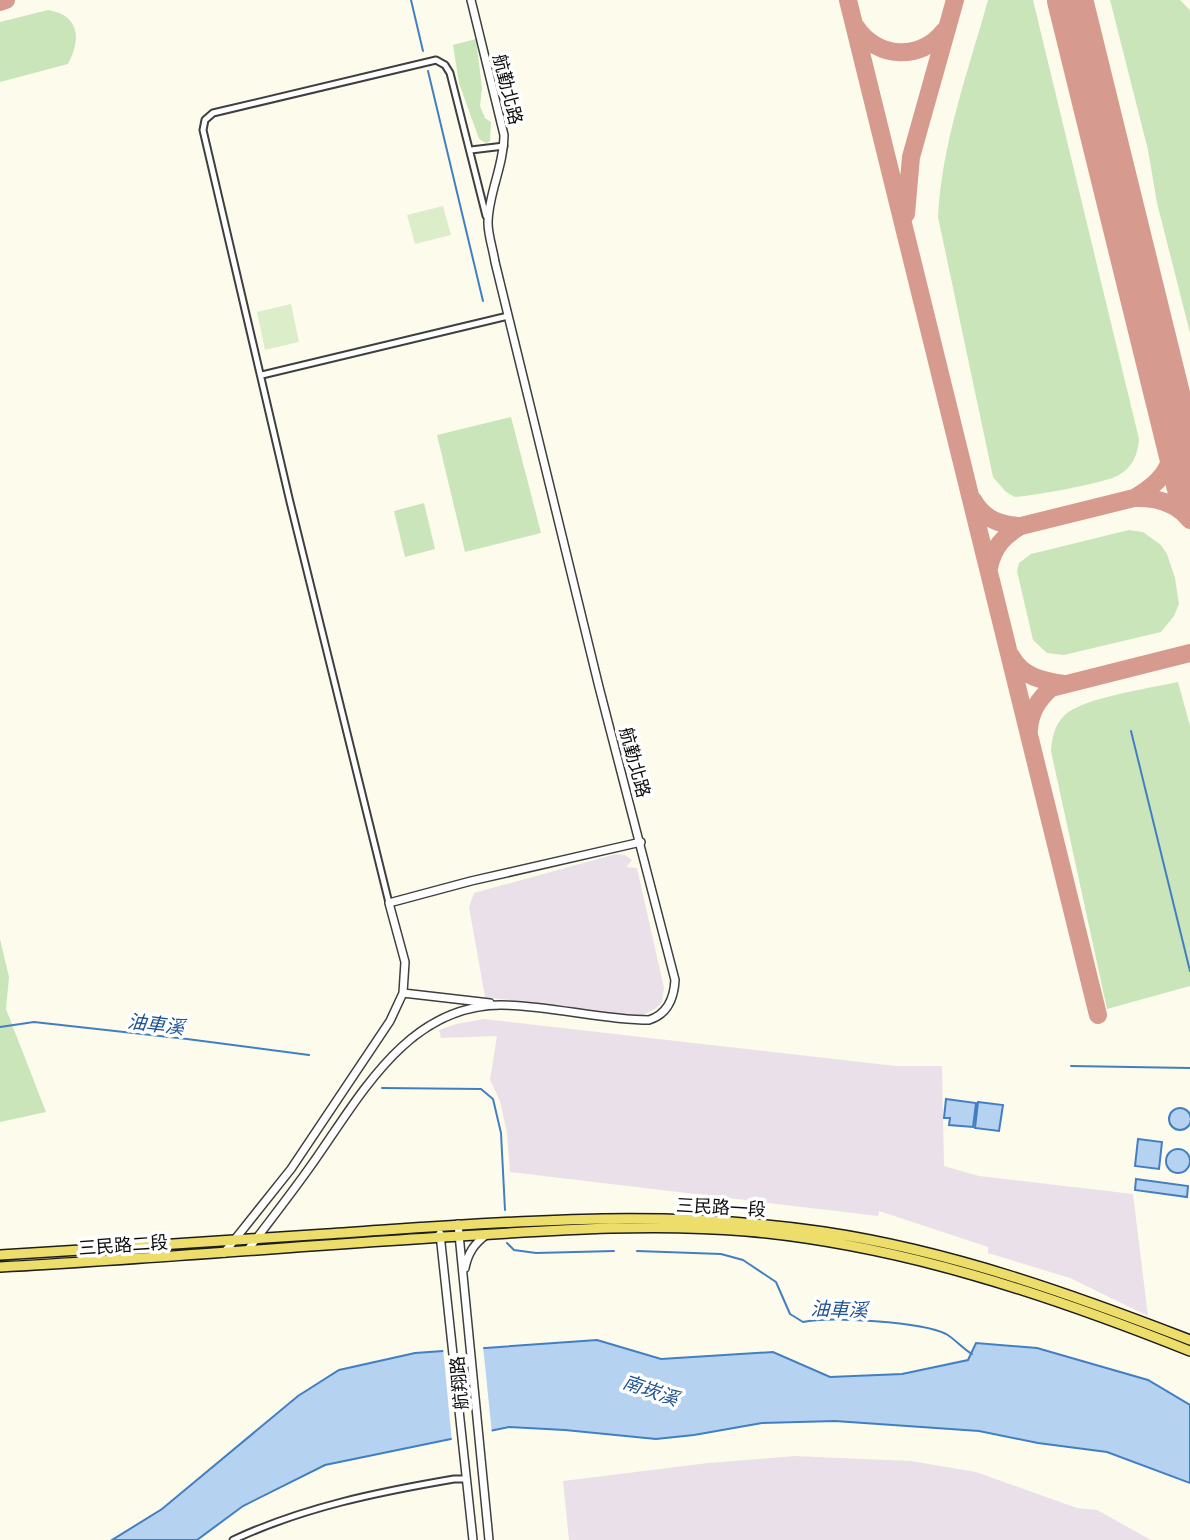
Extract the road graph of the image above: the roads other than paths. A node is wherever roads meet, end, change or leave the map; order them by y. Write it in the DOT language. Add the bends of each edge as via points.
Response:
graph roads {
  1 [pos="471,0"];
  2 [pos="504,146"];
  3 [pos="471,150"];
  4 [pos="488,223"];
  5 [pos="508,316"];
  6 [pos="262,375"];
  7 [pos="641,842"];
  8 [pos="389,903"];
  9 [pos="403,993"];
  10 [pos="501,1005"];
  11 [pos="458,1224"];
  12 [pos="439,1225"];
  13 [pos="488,1234"];
  14 [pos="459,1236"];
  15 [pos="440,1237"];
  16 [pos="257,1239"];
  17 [pos="233,1240"];
  18 [pos="247,1251"];
  19 [pos="224,1253"];
  20 [pos="0,1255"];
  21 [pos="0,1267"];
  22 [pos="463,1279"];
  23 [pos="1190,1340"];
  24 [pos="1190,1351"];
  25 [pos="466,1475"];
  26 [pos="233,1540"];
  27 [pos="473,1540"];
  28 [pos="489,1540"];
  1 -- 2 [label="street, 航勤北路"];
  2 -- 3 [label="street"];
  2 -- 4 [label="street, 航勤北路"];
  3 -- 4 [label="street"];
  3 -- 6 [label="street" via="450,73 436,60 213,113 205,120 203,130"];
  4 -- 5 [label="street, 航勤北路"];
  5 -- 6 [label="street"];
  5 -- 7 [label="street, 航勤北路"];
  6 -- 8 [label="street"];
  7 -- 8 [label="street"];
  7 -- 10 [label="street, 航勤北路" via="675,980 666,1009 659,1017 637,1020"];
  8 -- 9 [label="street" via="405,962"];
  9 -- 10 [label="street"];
  9 -- 17 [label="street" via="390,1021 291,1169"];
  10 -- 16 [label="street, 航勤北路" via="462,1009 405,1042 383,1064"];
  11 -- 12 [label="main road, 三民路一段"];
  11 -- 14 [label="street, 航翔路"];
  11 -- 23 [label="main road, 三民路一段" via="625,1218 708,1220 826,1232 929,1252 1005,1273"];
  12 -- 15 [label="street, 航翔路"];
  12 -- 16 [label="main road, 三民路一段"];
  13 -- 14 [label="main road, 三民路一段"];
  13 -- 22 [label="street" via="470,1252"];
  13 -- 24 [label="main road, 三民路一段" via="686,1228 862,1248 1002,1282"];
  14 -- 15 [label="main road, 三民路一段"];
  14 -- 22 [label="street, 航翔路"];
  15 -- 18 [label="main road, 三民路一段"];
  15 -- 25 [label="street, 航翔路"];
  16 -- 17 [label="main road, 三民路一段"];
  16 -- 18 [label="street, 航勤北路"];
  17 -- 19 [label="street"];
  17 -- 20 [label="main road, 三民路二段"];
  18 -- 19 [label="main road, 三民路二段"];
  19 -- 21 [label="main road, 三民路二段"];
  22 -- 28 [label="street, 航翔路"];
  25 -- 26 [label="street" via="352,1498"];
  25 -- 27 [label="street, 航翔路"];
}
